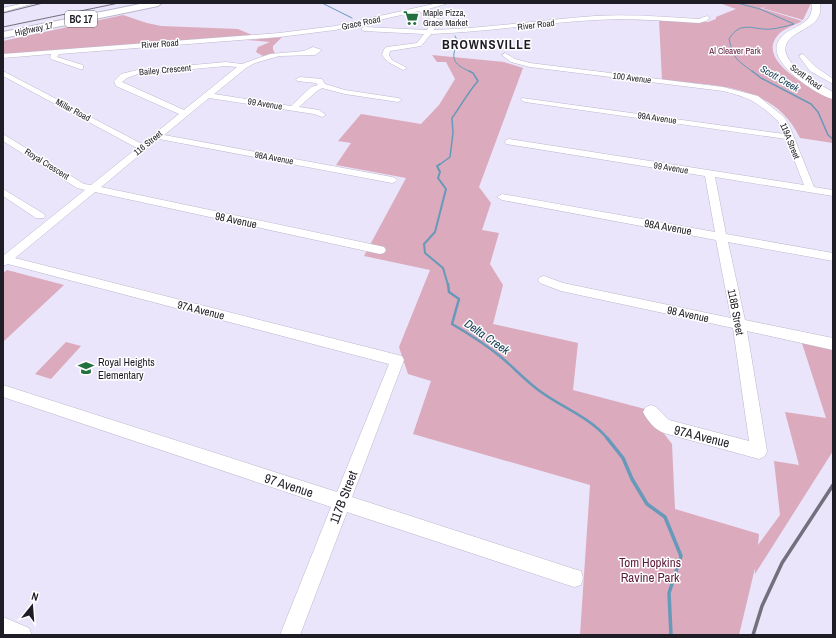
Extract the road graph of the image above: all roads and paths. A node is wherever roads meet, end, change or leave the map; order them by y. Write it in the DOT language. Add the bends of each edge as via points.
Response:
graph roads {
  1 [pos="32,3"];
  2 [pos="150,3"];
  3 [pos="158,3"];
  4 [pos="446,3"];
  5 [pos="816,3"];
  6 [pos="824,3"];
  7 [pos="420,9"];
  8 [pos="3,10"];
  9 [pos="707,18"];
  10 [pos="292,26"];
  11 [pos="364,29"];
  12 [pos="317,31"];
  13 [pos="428,32"];
  14 [pos="3,34"];
  15 [pos="378,45"];
  16 [pos="387,48"];
  17 [pos="307,51"];
  18 [pos="56,52"];
  19 [pos="505,55"];
  20 [pos="3,56"];
  21 [pos="802,56"];
  22 [pos="243,66"];
  23 [pos="80,67"];
  24 [pos="403,68"];
  25 [pos="3,73"];
  26 [pos="300,79"];
  27 [pos="833,82"];
  28 [pos="322,86"];
  29 [pos="833,89"];
  30 [pos="207,95"];
  31 [pos="833,96"];
  32 [pos="398,100"];
  33 [pos="525,100"];
  34 [pos="759,101"];
  35 [pos="293,108"];
  36 [pos="185,113"];
  37 [pos="322,115"];
  38 [pos="3,136"];
  39 [pos="156,136"];
  40 [pos="789,136"];
  41 [pos="509,142"];
  42 [pos="142,147"];
  43 [pos="710,174"];
  44 [pos="392,180"];
  45 [pos="92,189"];
  46 [pos="810,189"];
  47 [pos="3,192"];
  48 [pos="833,192"];
  49 [pos="502,197"];
  50 [pos="40,216"];
  51 [pos="721,237"];
  52 [pos="380,250"];
  53 [pos="833,257"];
  54 [pos="4,261"];
  55 [pos="544,280"];
  56 [pos="739,324"];
  57 [pos="833,344"];
  58 [pos="397,360"];
  59 [pos="3,391"];
  60 [pos="651,412"];
  61 [pos="759,451"];
  62 [pos="341,501"];
  63 [pos="574,578"];
  64 [pos="3,627"];
  65 [pos="22,635"];
  66 [pos="290,635"];
  1 -- 8 [label="street"];
  2 -- 14 [label="highway, Highway 17 / BC 17"];
  3 -- 14 [label="highway, Highway 17 / BC 17"];
  4 -- 7 [label="street, Grace Road"];
  5 -- 31 [label="main road, Scott Road" via="817,13 814,19 784,39 780,50 785,62 795,71"];
  6 -- 29 [label="main road, Scott Road" via="824,18 796,39 791,48 793,59 799,66"];
  7 -- 12 [label="street, Grace Road"];
  7 -- 13 [label="street" via="436,20"];
  9 -- 13 [label="street, River Road" via="699,21 596,18 499,29"];
  10 -- 12 [label="street, Grace Road" via="312,27"];
  11 -- 13 [label="street, River Road"];
  12 -- 18 [label="street, River Road"];
  13 -- 16 [label="street" via="419,45"];
  15 -- 16 [label="street"];
  16 -- 24 [label="street" via="385,55"];
  17 -- 22 [label="street, 116 Street" via="284,52"];
  18 -- 20 [label="street, River Road"];
  18 -- 23 [label="street" via="53,58"];
  19 -- 34 [label="street, 100 Avenue" via="512,61 524,64 725,90 745,94"];
  21 -- 27 [label="street, Scott Road" via="813,69"];
  22 -- 30 [label="street, 116 Street"];
  22 -- 36 [label="street, Bailey Crescent" via="226,64 137,72 118,81 119,84"];
  25 -- 42 [label="street, Millar Road"];
  26 -- 28 [label="street" via="319,81"];
  28 -- 32 [label="street"];
  28 -- 35 [label="street" via="314,89"];
  30 -- 35 [label="street, 99 Avenue"];
  30 -- 36 [label="street, 116 Street"];
  33 -- 40 [label="street, 99A Avenue"];
  34 -- 40 [label="street, 119A Street" via="781,119"];
  35 -- 37 [label="street, 99 Avenue"];
  36 -- 39 [label="street, 116 Street"];
  38 -- 45 [label="street, Royal Crescent" via="82,186"];
  39 -- 42 [label="street, 116 Street"];
  39 -- 44 [label="street, 98A Avenue"];
  40 -- 46 [label="street, 119A Street"];
  41 -- 43 [label="street, 99 Avenue"];
  42 -- 45 [label="street, 116 Street"];
  43 -- 46 [label="street, 99 Avenue"];
  43 -- 51 [label="street, 118B Street"];
  45 -- 52 [label="street, 98 Avenue"];
  45 -- 54 [label="street, 116 Street"];
  46 -- 48 [label="street, 99 Avenue"];
  47 -- 50 [label="street"];
  49 -- 51 [label="street, 98A Avenue"];
  51 -- 53 [label="street, 98A Avenue"];
  51 -- 56 [label="street, 118B Street"];
  54 -- 58 [label="street, 97A Avenue"];
  55 -- 56 [label="street, 98 Avenue" via="560,287"];
  56 -- 57 [label="street, 98 Avenue"];
  56 -- 61 [label="street, 118B Street"];
  58 -- 62 [label="street, 117B Street"];
  59 -- 62 [label="street, 97 Avenue"];
  60 -- 61 [label="street, 97A Avenue" via="664,426"];
  62 -- 63 [label="street, 97 Avenue"];
  62 -- 66 [label="street, 117B Street"];
  64 -- 65 [label="street"];
}
